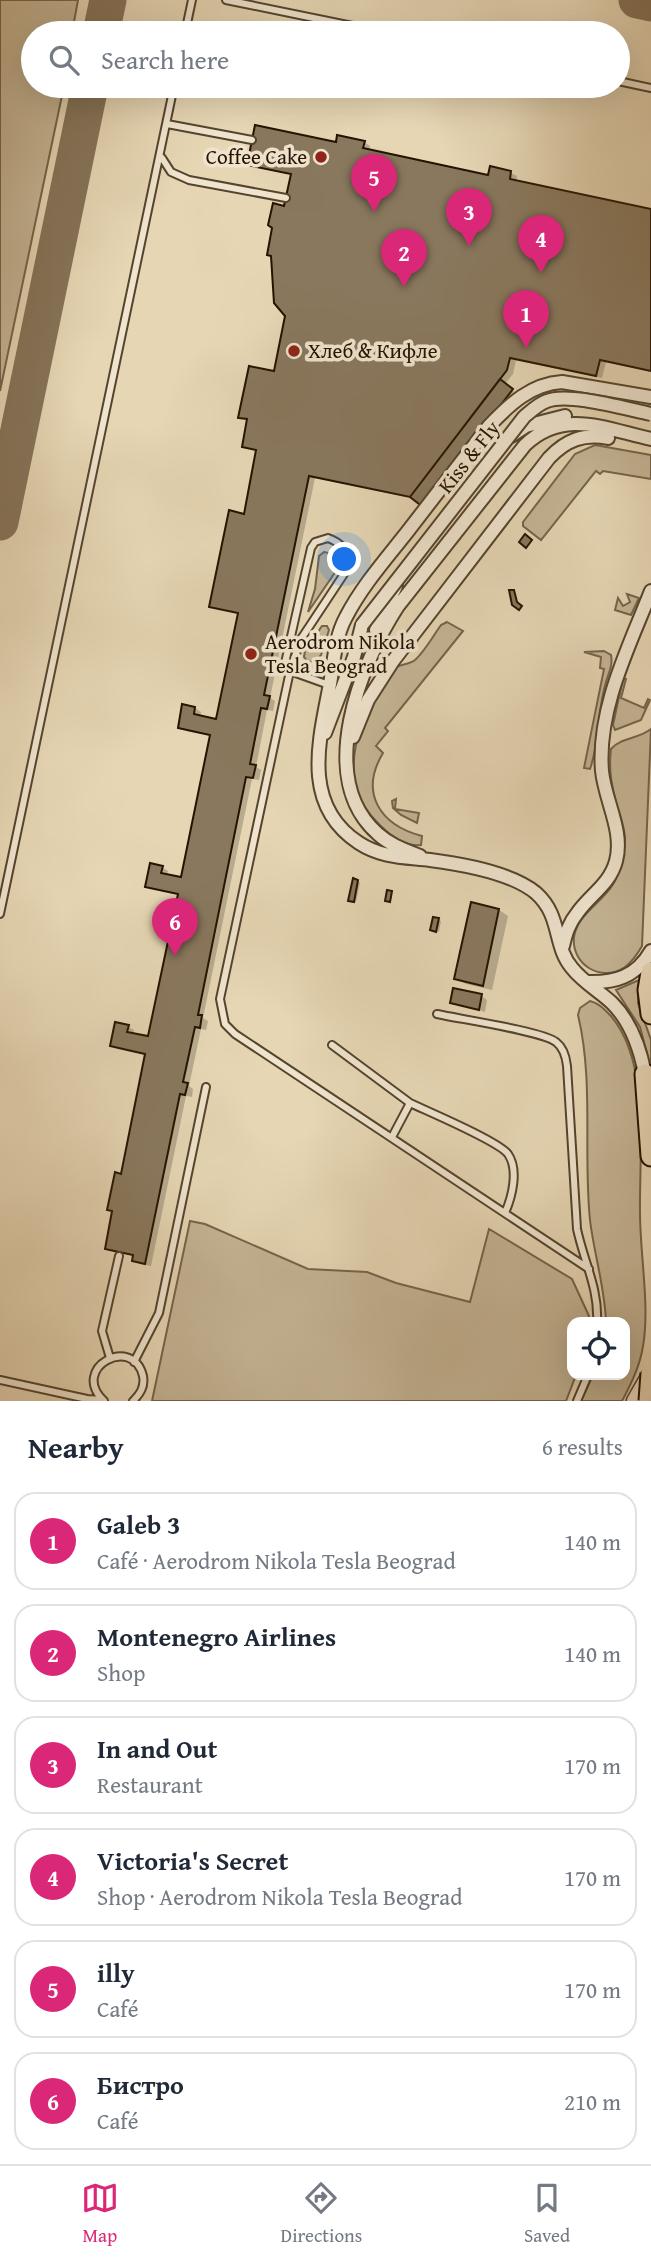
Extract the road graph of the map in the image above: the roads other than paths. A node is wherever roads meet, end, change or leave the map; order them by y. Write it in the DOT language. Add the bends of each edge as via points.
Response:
graph roads {
  1 [pos="192,0"];
  2 [pos="226,0"];
  3 [pos="188,21"];
  4 [pos="328,21"];
  5 [pos="630,84"];
  6 [pos="651,88"];
  7 [pos="172,98"];
  8 [pos="167,124"];
  9 [pos="252,140"];
  10 [pos="161,156"];
  11 [pos="286,198"];
  12 [pos="651,397"];
  13 [pos="651,414"];
  14 [pos="651,431"];
  15 [pos="651,439"];
  16 [pos="651,447"];
  17 [pos="651,591"];
  18 [pos="367,664"];
  19 [pos="290,671"];
  20 [pos="335,686"];
  21 [pos="347,761"];
  22 [pos="430,860"];
  23 [pos="0,914"];
  24 [pos="562,950"];
  25 [pos="651,951"];
  26 [pos="651,972"];
  27 [pos="587,982"];
  28 [pos="437,1014"];
  29 [pos="651,1014"];
  30 [pos="332,1045"];
  31 [pos="645,1074"];
  32 [pos="206,1087"];
  33 [pos="410,1103"];
  34 [pos="392,1137"];
  35 [pos="651,1156"];
  36 [pos="505,1213"];
  37 [pos="118,1256"];
  38 [pos="589,1269"];
  39 [pos="597,1317"];
  40 [pos="110,1358"];
  41 [pos="134,1362"];
  42 [pos="651,1373"];
  43 [pos="0,1380"];
  44 [pos="586,1380"];
  45 [pos="104,1401"];
  46 [pos="133,1401"];
  47 [pos="577,1401"];
  48 [pos="635,1401"];
  49 [pos="649,1401"];
  1 -- 3 [label="lane"];
  2 -- 4 [label="lane"];
  5 -- 6 [label="lane"];
  7 -- 8 [label="lane"];
  8 -- 9 [label="lane"];
  8 -- 10 [label="lane"];
  10 -- 11 [label="lane" via="172,172 189,180"];
  10 -- 23 [label="lane"];
  12 -- 20 [label="street" via="562,382 542,385 511,404 368,581 350,624"];
  13 -- 20 [label="street, Kiss & Fly, bridge" via="562,397 524,417 362,625 354,657"];
  14 -- 18 [label="street" via="564,416 534,423 511,436 487,458 420,546 386,606"];
  15 -- 18 [label="street" via="576,423 537,434 398,606"];
  16 -- 21 [label="street" via="593,435 557,450 393,661 368,700"];
  17 -- 24 [label="street" via="618,680 602,744 602,772 618,844 617,859 605,885 568,926"];
  18 -- 21 [label="street" via="352,712"];
  19 -- 19 [label="lane" via="298,644 345,574 344,547 328,538 311,548 288,643 285,663"];
  19 -- 20 [label="lane"];
  19 -- 34 [label="lane" via="220,999 221,1013 234,1034"];
  20 -- 22 [label="street" via="323,711 319,746 318,774 330,814 345,832 371,850"];
  21 -- 22 [label="street" via="358,808 376,832 392,845"];
  22 -- 24 [label="street" via="523,884 551,912"];
  24 -- 27 [label="street"];
  25 -- 27 [label="street" via="637,970 625,977"];
  26 -- 29 [label="main road"];
  27 -- 31 [label="street" via="626,1020"];
  28 -- 38 [label="lane" via="539,1035 562,1049 567,1066 577,1229"];
  30 -- 33 [label="lane"];
  31 -- 35 [label="main road"];
  32 -- 41 [label="lane" via="159,1313"];
  33 -- 34 [label="lane"];
  33 -- 36 [label="lane" via="500,1146 507,1154 512,1162 513,1193"];
  34 -- 36 [label="lane"];
  36 -- 38 [label="lane"];
  37 -- 40 [label="lane" via="102,1331"];
  38 -- 39 [label="lane"];
  40 -- 41 [label="lane" via="121,1356"];
  40 -- 45 [label="lane" via="94,1377"];
  41 -- 46 [label="lane" via="144,1381"];
  42 -- 48 [label="street"];
  42 -- 49 [label="main road, bridge"];
  43 -- 45 [label="lane"];
  44 -- 47 [label="lane"];
}
